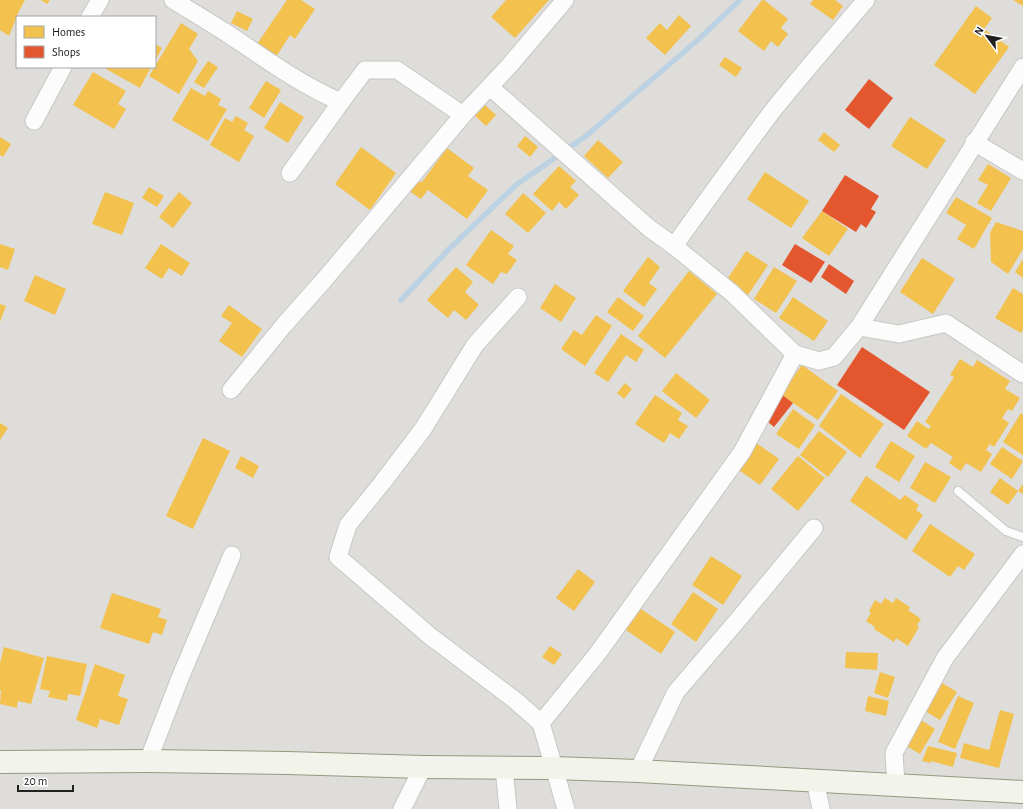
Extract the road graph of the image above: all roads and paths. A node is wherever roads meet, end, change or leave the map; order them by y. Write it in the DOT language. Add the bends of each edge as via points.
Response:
graph roads {
  1 [pos="100,0"];
  2 [pos="173,0"];
  3 [pos="565,0"];
  4 [pos="866,0"];
  5 [pos="91,16"];
  6 [pos="1023,67"];
  7 [pos="62,68"];
  8 [pos="490,87"];
  9 [pos="341,102"];
  10 [pos="463,115"];
  11 [pos="34,121"];
  12 [pos="974,142"];
  13 [pos="1023,171"];
  14 [pos="290,173"];
  15 [pos="674,246"];
  16 [pos="518,297"];
  17 [pos="858,327"];
  18 [pos="795,354"];
  19 [pos="1023,374"];
  20 [pos="231,390"];
  21 [pos="958,490"];
  22 [pos="814,528"];
  23 [pos="1023,537"];
  24 [pos="1023,554"];
  25 [pos="232,555"];
  26 [pos="541,723"];
  27 [pos="148,761"];
  28 [pos="0,762"];
  29 [pos="423,766"];
  30 [pos="504,768"];
  31 [pos="554,768"];
  32 [pos="638,771"];
  33 [pos="815,780"];
  34 [pos="896,785"];
  35 [pos="1023,792"];
  36 [pos="402,809"];
  37 [pos="508,809"];
  38 [pos="566,809"];
  39 [pos="821,809"];
  1 -- 5 [label="street"];
  2 -- 9 [label="street" via="275,66"];
  3 -- 8 [label="street"];
  4 -- 15 [label="street" via="775,109"];
  6 -- 12 [label="street"];
  7 -- 11 [label="street"];
  8 -- 10 [label="street"];
  8 -- 15 [label="street" via="649,228"];
  9 -- 10 [label="street" via="365,70 397,70"];
  9 -- 14 [label="street"];
  10 -- 20 [label="street"];
  12 -- 13 [label="street"];
  12 -- 17 [label="street"];
  15 -- 18 [label="street" via="732,293"];
  16 -- 26 [label="street" via="475,345 423,429 348,525 338,557 430,636"];
  17 -- 18 [label="street" via="834,357 819,361"];
  17 -- 19 [label="street" via="899,334 946,323"];
  18 -- 26 [label="street" via="742,452 598,652"];
  21 -- 23 [label="lane" via="1006,531"];
  22 -- 32 [label="street" via="676,692"];
  24 -- 34 [label="street" via="945,658 894,753"];
  25 -- 27 [label="street"];
  26 -- 31 [label="street"];
  27 -- 28 [label="main road"];
  27 -- 29 [label="main road"];
  29 -- 30 [label="main road"];
  29 -- 36 [label="street"];
  30 -- 31 [label="main road"];
  30 -- 37 [label="street"];
  31 -- 32 [label="main road"];
  31 -- 38 [label="street"];
  32 -- 33 [label="main road"];
  33 -- 34 [label="main road"];
  33 -- 39 [label="street"];
  34 -- 35 [label="main road"];
}
